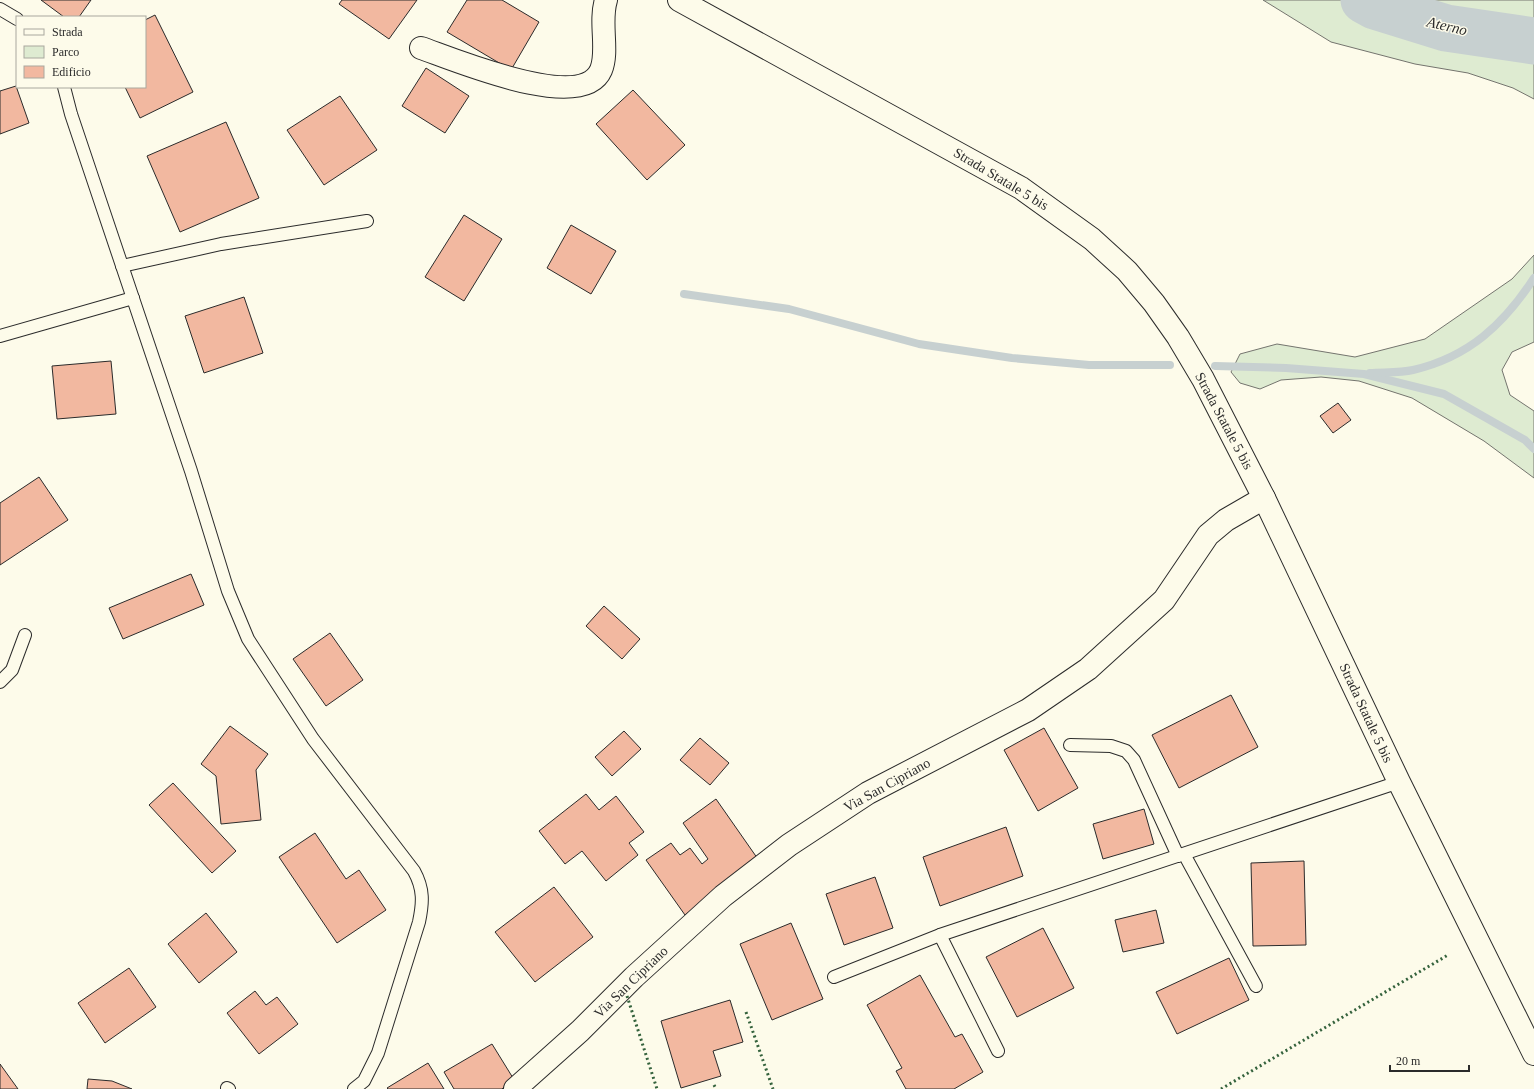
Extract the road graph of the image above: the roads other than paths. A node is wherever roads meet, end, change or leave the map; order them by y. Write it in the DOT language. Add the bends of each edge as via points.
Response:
graph roads {
  1 [pos="606,0"];
  2 [pos="679,0"];
  3 [pos="0,9"];
  4 [pos="16,18"];
  5 [pos="421,48"];
  6 [pos="64,88"];
  7 [pos="367,221"];
  8 [pos="122,266"];
  9 [pos="133,298"];
  10 [pos="0,336"];
  11 [pos="1264,498"];
  12 [pos="25,635"];
  13 [pos="0,682"];
  14 [pos="1070,745"];
  15 [pos="1399,782"];
  16 [pos="1181,855"];
  17 [pos="940,935"];
  18 [pos="834,976"];
  19 [pos="1256,986"];
  20 [pos="998,1052"];
  21 [pos="1534,1054"];
  22 [pos="354,1089"];
  23 [pos="515,1089"];
  1 -- 5 [label="main road" via="602,24 601,70 587,84 576,87 537,85"];
  2 -- 11 [label="main road, Strada Statale 5 bis" via="1021,188 1092,239 1127,271 1178,337 1203,379"];
  3 -- 4 [label="lane"];
  6 -- 8 [label="lane"];
  7 -- 8 [label="lane" via="221,244"];
  8 -- 9 [label="lane"];
  9 -- 10 [label="lane"];
  9 -- 22 [label="lane" via="228,591 248,639 314,738 420,882 422,906 378,1053 364,1081"];
  11 -- 15 [label="main road, Strada Statale 5 bis"];
  11 -- 23 [label="main road, Via San Cipriano" via="1226,520 1208,535 1164,600 1088,669 1028,710 868,793 789,845 718,901"];
  12 -- 13 [label="lane" via="12,670"];
  14 -- 16 [label="lane" via="1111,746 1126,751 1134,760"];
  15 -- 16 [label="lane"];
  15 -- 21 [label="main road, Strada Statale 5 bis"];
  16 -- 17 [label="lane"];
  16 -- 19 [label="lane"];
  17 -- 18 [label="lane"];
  17 -- 20 [label="lane"];
}
